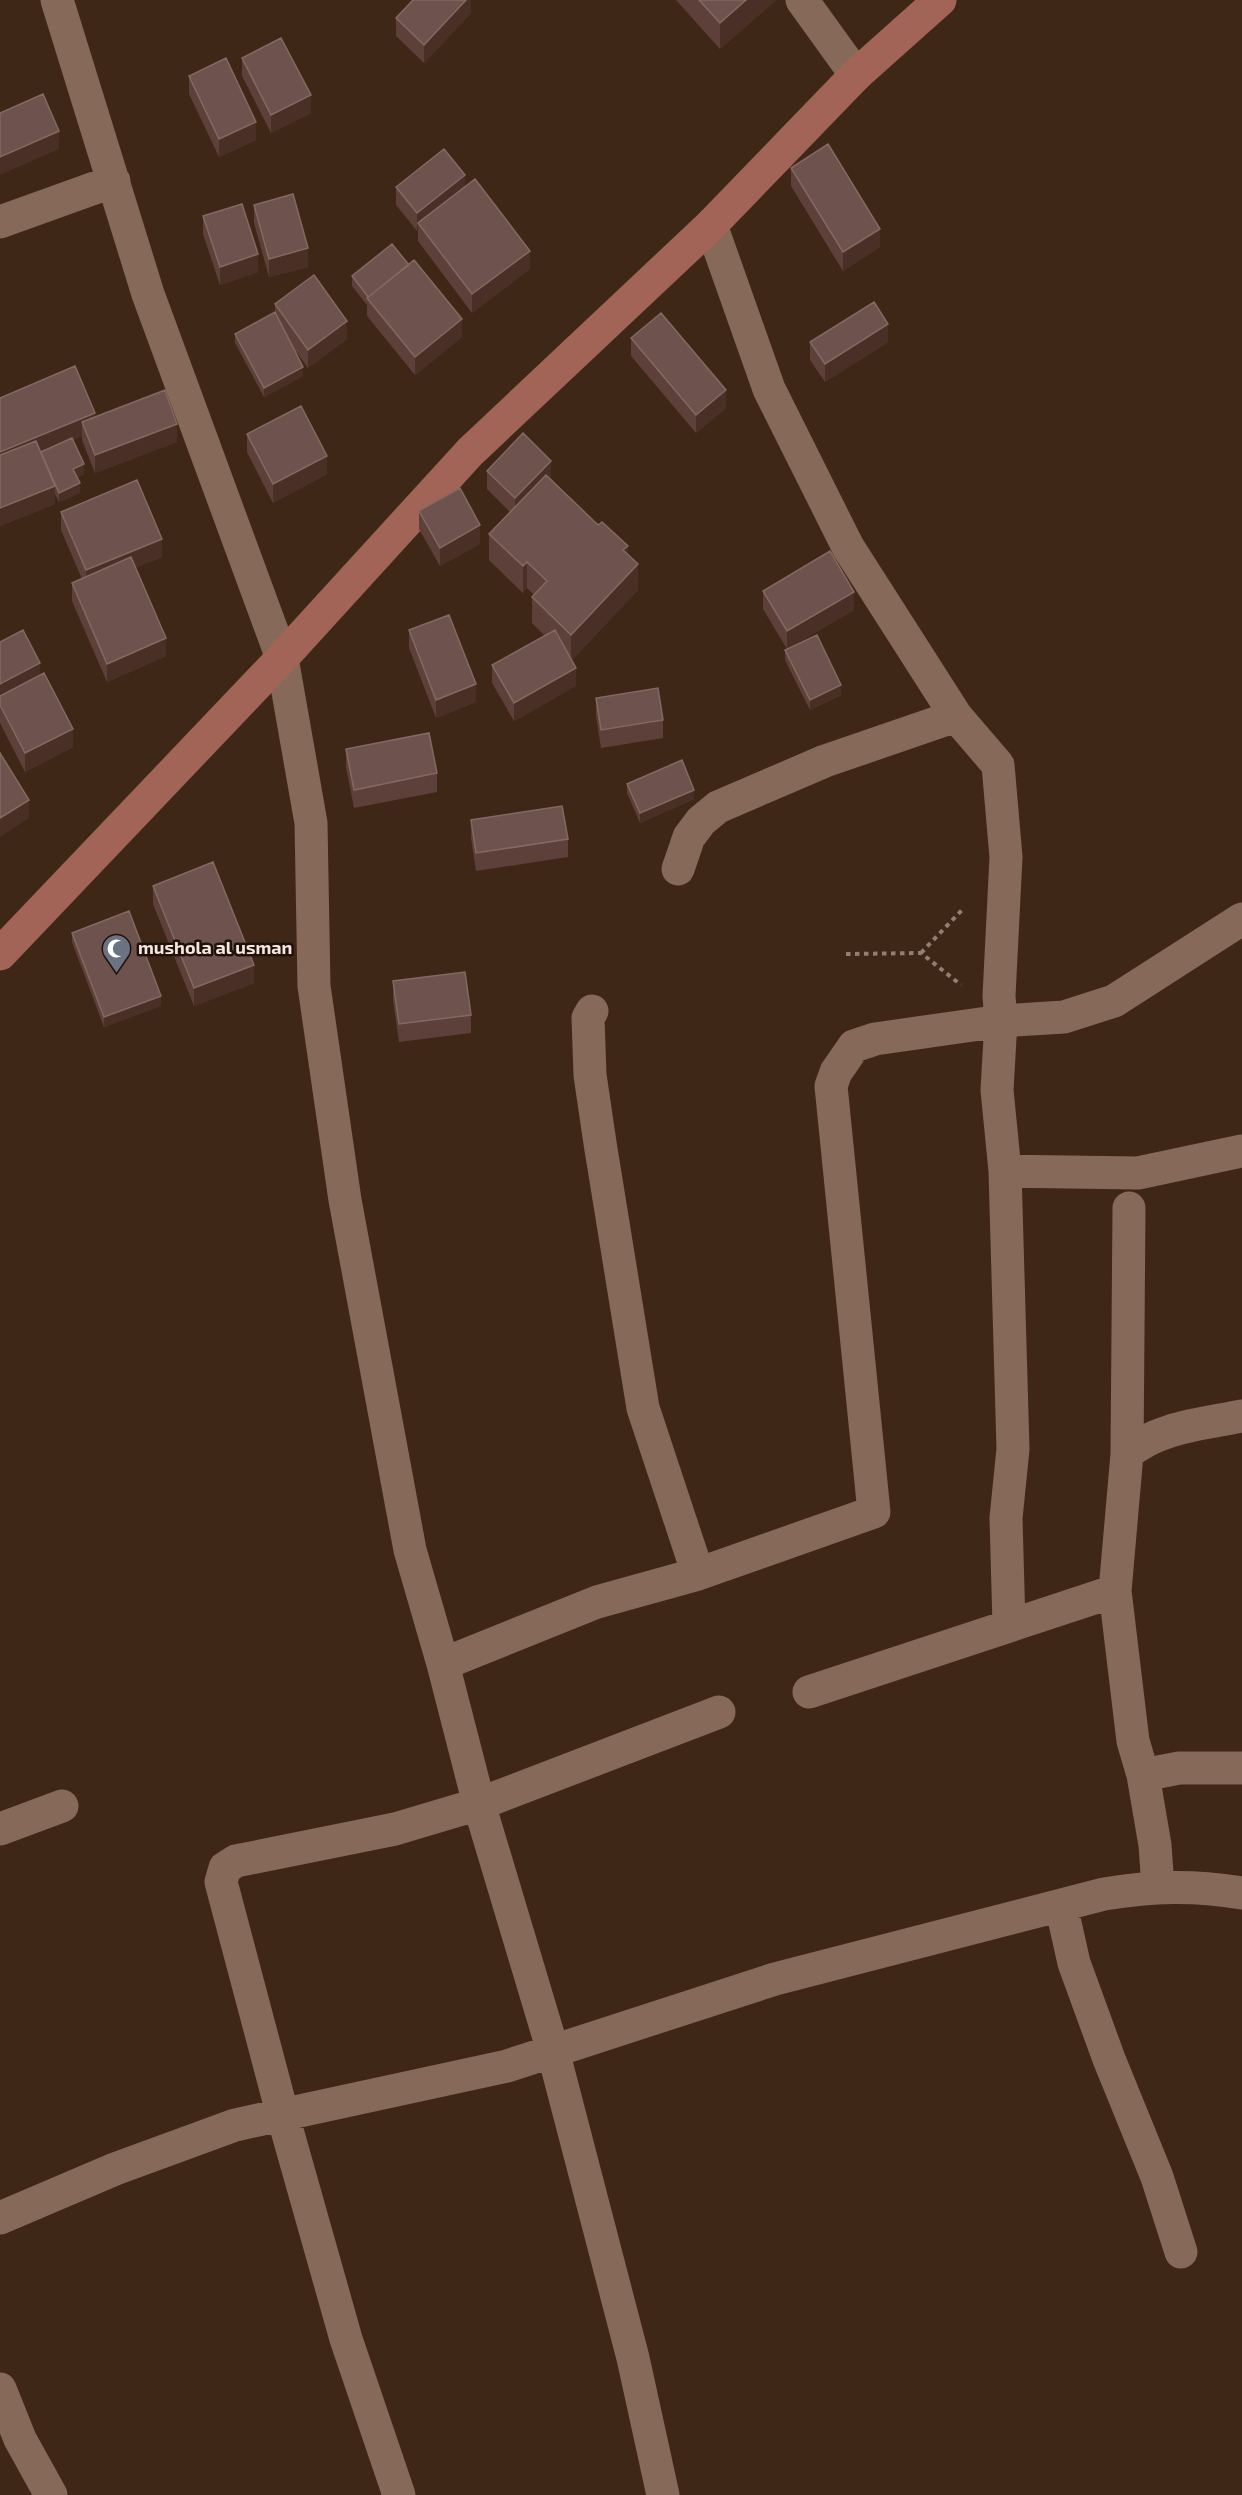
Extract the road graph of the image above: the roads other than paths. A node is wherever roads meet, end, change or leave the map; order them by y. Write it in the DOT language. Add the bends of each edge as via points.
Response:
graph roads {
  1 [pos="57,0"];
  2 [pos="802,0"];
  3 [pos="940,0"];
  4 [pos="856,75"];
  5 [pos="114,181"];
  6 [pos="0,222"];
  7 [pos="711,225"];
  8 [pos="282,658"];
  9 [pos="956,716"];
  10 [pos="678,869"];
  11 [pos="1242,919"];
  12 [pos="0,954"];
  13 [pos="1000,1008"];
  14 [pos="592,1011"];
  15 [pos="1242,1151"];
  16 [pos="1005,1171"];
  17 [pos="1129,1208"];
  18 [pos="1242,1416"];
  19 [pos="1127,1454"];
  20 [pos="698,1574"];
  21 [pos="1115,1591"];
  22 [pos="1009,1625"];
  23 [pos="443,1664"];
  24 [pos="808,1692"];
  25 [pos="719,1712"];
  26 [pos="1242,1768"];
  27 [pos="1143,1775"];
  28 [pos="479,1804"];
  29 [pos="62,1806"];
  30 [pos="0,1829"];
  31 [pos="1158,1887"];
  32 [pos="1242,1893"];
  33 [pos="1061,1905"];
  34 [pos="553,2051"];
  35 [pos="283,2116"];
  36 [pos="0,2218"];
  37 [pos="1181,2252"];
  38 [pos="0,2389"];
  39 [pos="10,2444"];
  40 [pos="51,2495"];
  41 [pos="399,2495"];
  42 [pos="663,2495"];
  1 -- 5 [label="street"];
  2 -- 4 [label="street"];
  3 -- 4 [label="main road"];
  4 -- 7 [label="main road"];
  5 -- 6 [label="street"];
  5 -- 8 [label="street" via="148,294"];
  7 -- 8 [label="main road" via="470,452"];
  7 -- 9 [label="street" via="769,389 805,462 848,547"];
  8 -- 12 [label="main road"];
  8 -- 23 [label="street" via="311,823 314,986 345,1200 410,1550"];
  9 -- 10 [label="street" via="825,761 718,807 701,820 689,837"];
  9 -- 13 [label="street" via="998,765 1006,857"];
  11 -- 13 [label="street" via="1114,1001 1065,1017"];
  13 -- 16 [label="street" via="997,1090"];
  13 -- 20 [label="street" via="854,1046 831,1086 874,1512"];
  14 -- 20 [label="street" via="588,1018 590,1075 643,1408"];
  15 -- 16 [label="street" via="1138,1173"];
  16 -- 22 [label="street" via="1013,1449 1006,1518"];
  17 -- 19 [label="street"];
  18 -- 19 [label="street" via="1160,1435"];
  19 -- 21 [label="street"];
  20 -- 23 [label="street" via="597,1602"];
  21 -- 22 [label="street"];
  21 -- 27 [label="street" via="1133,1741"];
  22 -- 24 [label="street"];
  23 -- 28 [label="street"];
  25 -- 28 [label="street"];
  26 -- 27 [label="street" via="1179,1768"];
  27 -- 31 [label="street"];
  28 -- 34 [label="street"];
  28 -- 35 [label="street" via="395,1829 236,1861 225,1868 221,1882"];
  29 -- 30 [label="street"];
  31 -- 32 [label="street" via="1207,1887"];
  31 -- 33 [label="street"];
  33 -- 34 [label="street" via="775,1979"];
  33 -- 37 [label="street" via="1074,1963 1108,2059 1157,2176"];
  34 -- 35 [label="street" via="507,2066"];
  34 -- 42 [label="street" via="633,2358"];
  35 -- 36 [label="street" via="235,2125 115,2169"];
  35 -- 41 [label="street" via="346,2339"];
  38 -- 39 [label="street"];
  39 -- 40 [label="street"];
}
